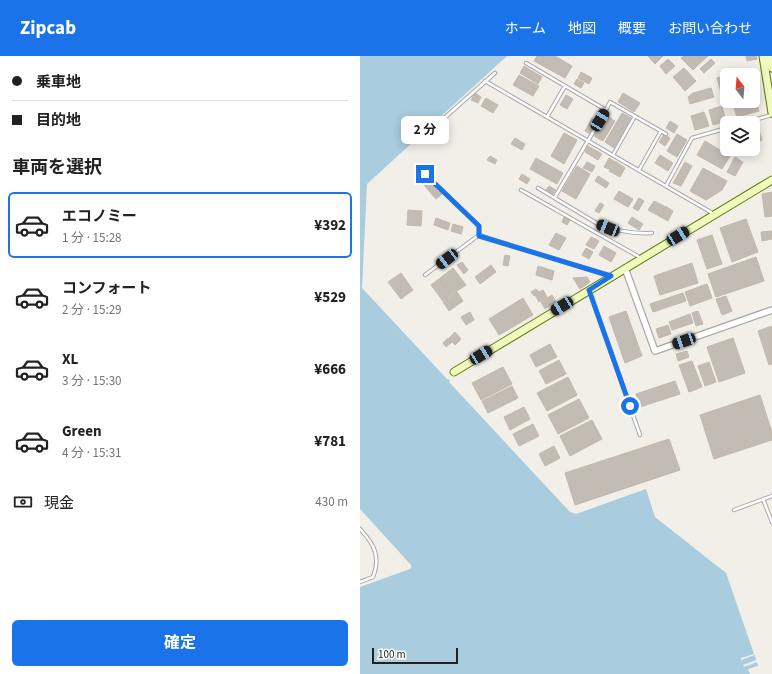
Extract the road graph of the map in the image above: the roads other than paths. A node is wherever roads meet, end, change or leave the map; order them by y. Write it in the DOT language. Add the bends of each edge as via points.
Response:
graph roads {
  1 [pos="763,56"];
  2 [pos="770,56"];
  3 [pos="526,63"];
  4 [pos="772,68"];
  5 [pos="494,72"];
  6 [pos="485,81"];
  7 [pos="565,86"];
  8 [pos="606,110"];
  9 [pos="772,114"];
  10 [pos="635,116"];
  11 [pos="547,117"];
  12 [pos="760,118"];
  13 [pos="433,128"];
  14 [pos="720,130"];
  15 [pos="661,131"];
  16 [pos="666,134"];
  17 [pos="588,141"];
  18 [pos="613,155"];
  19 [pos="639,170"];
  20 [pos="425,174"];
  21 [pos="772,180"];
  22 [pos="666,186"];
  23 [pos="538,188"];
  24 [pos="521,190"];
  25 [pos="555,197"];
  26 [pos="714,214"];
  27 [pos="652,233"];
  28 [pos="479,236"];
  29 [pos="641,258"];
  30 [pos="625,268"];
  31 [pos="425,275"];
  32 [pos="611,276"];
  33 [pos="589,290"];
  34 [pos="772,310"];
  35 [pos="454,372"];
  36 [pos="640,435"];
  37 [pos="772,496"];
  38 [pos="763,499"];
  39 [pos="734,510"];
  40 [pos="772,522"];
  41 [pos="360,529"];
  42 [pos="360,582"];
  1 -- 9 [label="street"];
  2 -- 4 [label="street"];
  3 -- 7 [label="lane"];
  5 -- 6 [label="lane"];
  6 -- 11 [label="lane"];
  6 -- 13 [label="lane"];
  7 -- 8 [label="lane"];
  7 -- 11 [label="lane"];
  8 -- 10 [label="lane" via="610,102"];
  8 -- 17 [label="lane"];
  9 -- 12 [label="lane"];
  10 -- 15 [label="lane"];
  10 -- 18 [label="lane"];
  11 -- 17 [label="lane"];
  14 -- 22 [label="lane" via="692,138"];
  15 -- 16 [label="lane"];
  15 -- 19 [label="lane"];
  17 -- 18 [label="lane"];
  17 -- 25 [label="lane"];
  18 -- 19 [label="lane"];
  19 -- 22 [label="lane"];
  20 -- 28 [label="lane" via="479,226"];
  21 -- 26 [label="street"];
  22 -- 26 [label="lane"];
  23 -- 25 [label="lane"];
  24 -- 29 [label="lane"];
  25 -- 27 [label="lane" via="608,228 634,234"];
  26 -- 29 [label="street"];
  28 -- 31 [label="lane"];
  28 -- 32 [label="lane"];
  29 -- 30 [label="street"];
  30 -- 32 [label="street"];
  30 -- 34 [label="street" via="655,351"];
  32 -- 33 [label="street"];
  33 -- 35 [label="street"];
  33 -- 36 [label="lane"];
  37 -- 38 [label="lane"];
  38 -- 39 [label="lane"];
  38 -- 40 [label="lane"];
  41 -- 42 [label="lane" via="375,548 377,560 373,577"];
}
